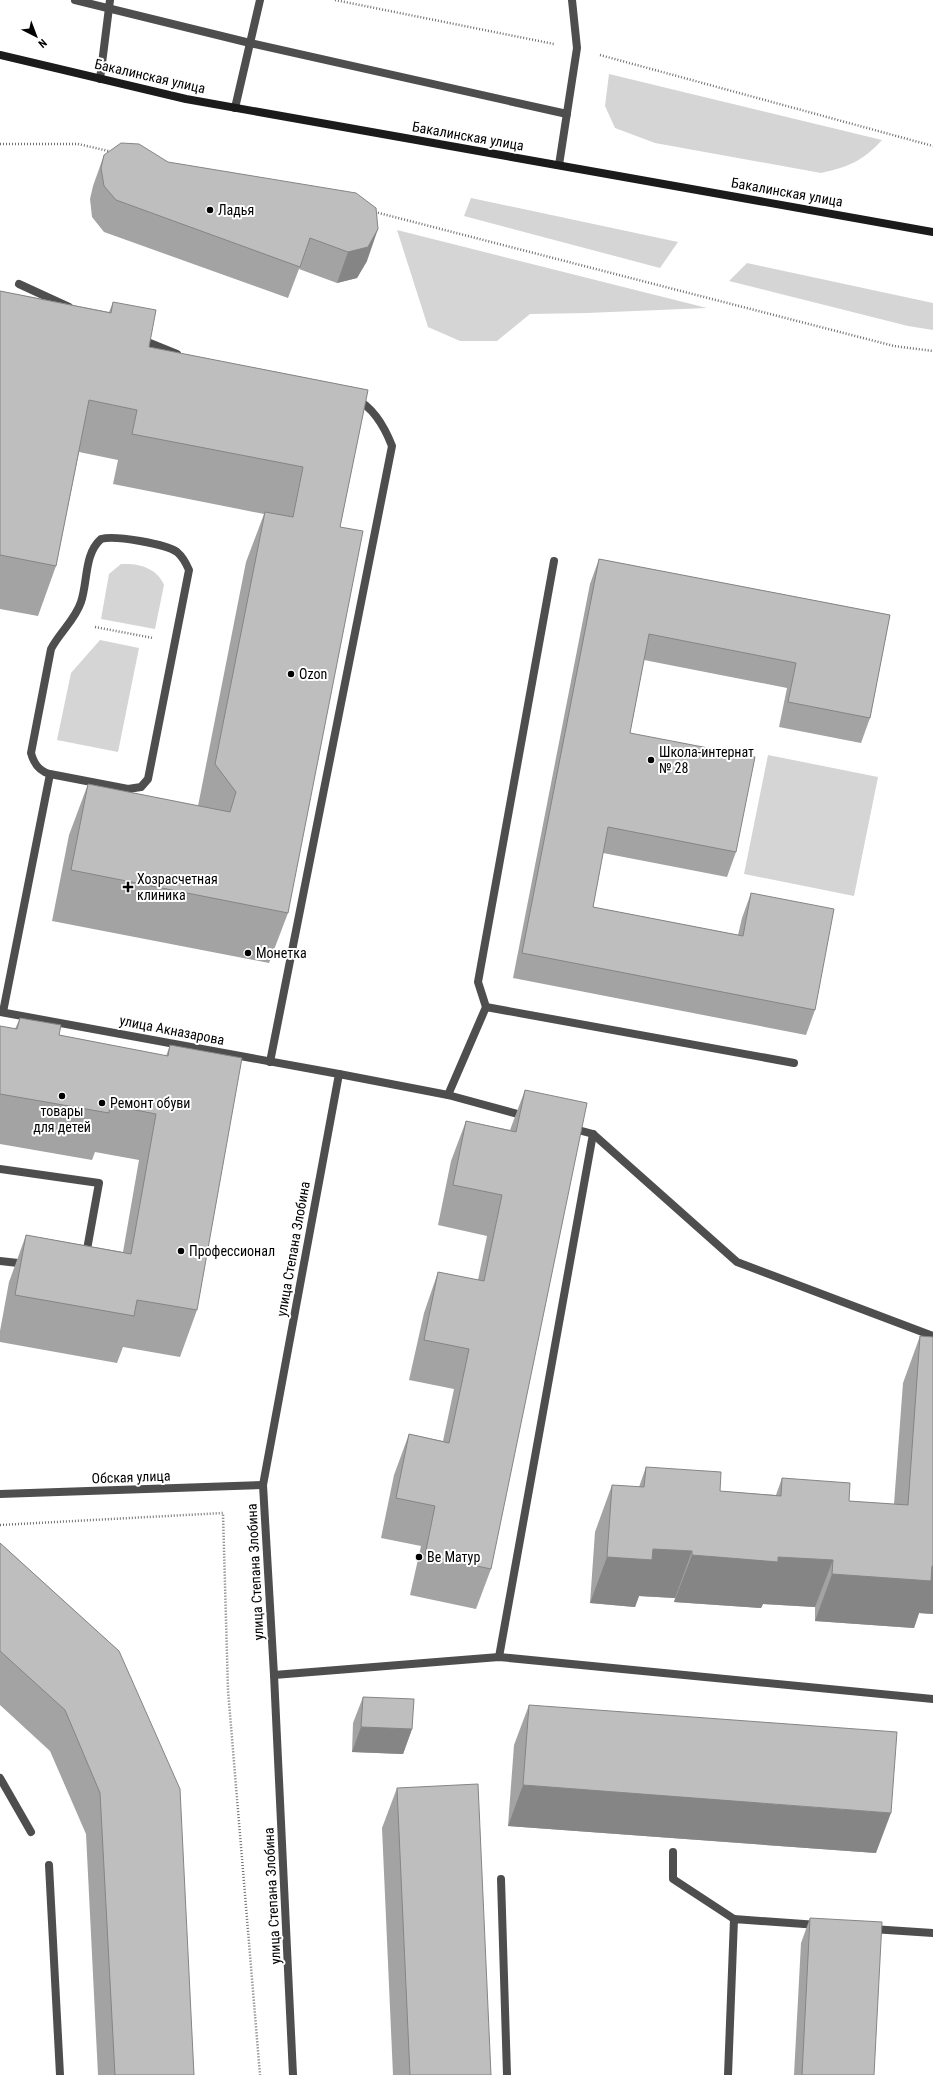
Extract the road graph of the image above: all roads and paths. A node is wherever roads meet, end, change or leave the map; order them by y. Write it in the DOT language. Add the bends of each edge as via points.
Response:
graph roads {
  1 [pos="75,0"];
  2 [pos="260,0"];
  3 [pos="335,0"];
  4 [pos="572,0"];
  5 [pos="110,4"];
  6 [pos="250,43"];
  7 [pos="577,48"];
  8 [pos="0,55"];
  9 [pos="100,79"];
  10 [pos="235,108"];
  11 [pos="567,114"];
  12 [pos="0,144"];
  13 [pos="933,146"];
  14 [pos="116,152"];
  15 [pos="559,165"];
  16 [pos="367,210"];
  17 [pos="933,232"];
  18 [pos="19,284"];
  19 [pos="76,310"];
  20 [pos="133,336"];
  21 [pos="933,351"];
  22 [pos="185,356"];
  23 [pos="350,396"];
  24 [pos="554,561"];
  25 [pos="71,622"];
  26 [pos="175,642"];
  27 [pos="50,774"];
  28 [pos="486,1007"];
  29 [pos="1,1012"];
  30 [pos="270,1062"];
  31 [pos="794,1064"];
  32 [pos="339,1074"];
  33 [pos="448,1095"];
  34 [pos="532,1118"];
  35 [pos="563,1126"];
  36 [pos="593,1134"];
  37 [pos="0,1169"];
  38 [pos="0,1261"];
  39 [pos="84,1263"];
  40 [pos="38,1265"];
  41 [pos="933,1336"];
  42 [pos="263,1485"];
  43 [pos="0,1494"];
  44 [pos="0,1525"];
  45 [pos="499,1657"];
  46 [pos="274,1675"];
  47 [pos="933,1699"];
  48 [pos="0,1778"];
  49 [pos="30,1832"];
  50 [pos="673,1852"];
  51 [pos="49,1865"];
  52 [pos="500,1879"];
  53 [pos="734,1919"];
  54 [pos="830,1926"];
  55 [pos="861,1928"];
  56 [pos="933,1933"];
  57 [pos="60,2075"];
  58 [pos="260,2075"];
  59 [pos="293,2075"];
  60 [pos="507,2075"];
  61 [pos="728,2075"];
  1 -- 5 [label="street"];
  2 -- 6 [label="street"];
  3 -- 7 [label="path"];
  4 -- 7 [label="street"];
  5 -- 6 [label="street"];
  5 -- 9 [label="street"];
  6 -- 10 [label="street"];
  6 -- 11 [label="street"];
  7 -- 11 [label="street"];
  7 -- 13 [label="path"];
  8 -- 9 [label="main road, Бакалинская улица"];
  9 -- 10 [label="main road, Бакалинская улица"];
  10 -- 15 [label="main road, Бакалинская улица"];
  11 -- 15 [label="street"];
  12 -- 14 [label="path" via="78,144"];
  15 -- 17 [label="main road, Бакалинская улица"];
  16 -- 21 [label="path" via="894,346"];
  18 -- 19 [label="street"];
  20 -- 22 [label="street"];
  23 -- 30 [label="street" via="361,401 376,416 392,446"];
  24 -- 28 [label="street" via="478,982"];
  25 -- 26 [label="path"];
  25 -- 26 [label="street" via="82,600 91,551 101,539 114,537 156,545 177,552 189,570"];
  25 -- 27 [label="street" via="51,649 32,742 31,753 34,762"];
  26 -- 27 [label="street" via="145,784 128,790"];
  27 -- 29 [label="street"];
  28 -- 31 [label="street"];
  28 -- 33 [label="street"];
  29 -- 30 [label="street, улица Акназарова"];
  30 -- 32 [label="street, улица Акназарова"];
  32 -- 33 [label="street, улица Акназарова"];
  32 -- 42 [label="street, улица Степана Злобина"];
  33 -- 34 [label="street, улица Акназарова"];
  35 -- 36 [label="street"];
  36 -- 41 [label="street" via="737,1262"];
  36 -- 45 [label="street"];
  37 -- 39 [label="street" via="99,1183"];
  38 -- 40 [label="street"];
  42 -- 43 [label="street, Обская улица"];
  42 -- 46 [label="street, улица Степана Злобина"];
  44 -- 58 [label="path" via="223,1513 228,1690"];
  45 -- 46 [label="street"];
  45 -- 47 [label="street"];
  46 -- 59 [label="street, улица Степана Злобина"];
  48 -- 49 [label="street"];
  50 -- 53 [label="street" via="673,1879"];
  51 -- 57 [label="street"];
  52 -- 60 [label="street"];
  53 -- 54 [label="street"];
  53 -- 61 [label="street"];
  55 -- 56 [label="street"];
}
